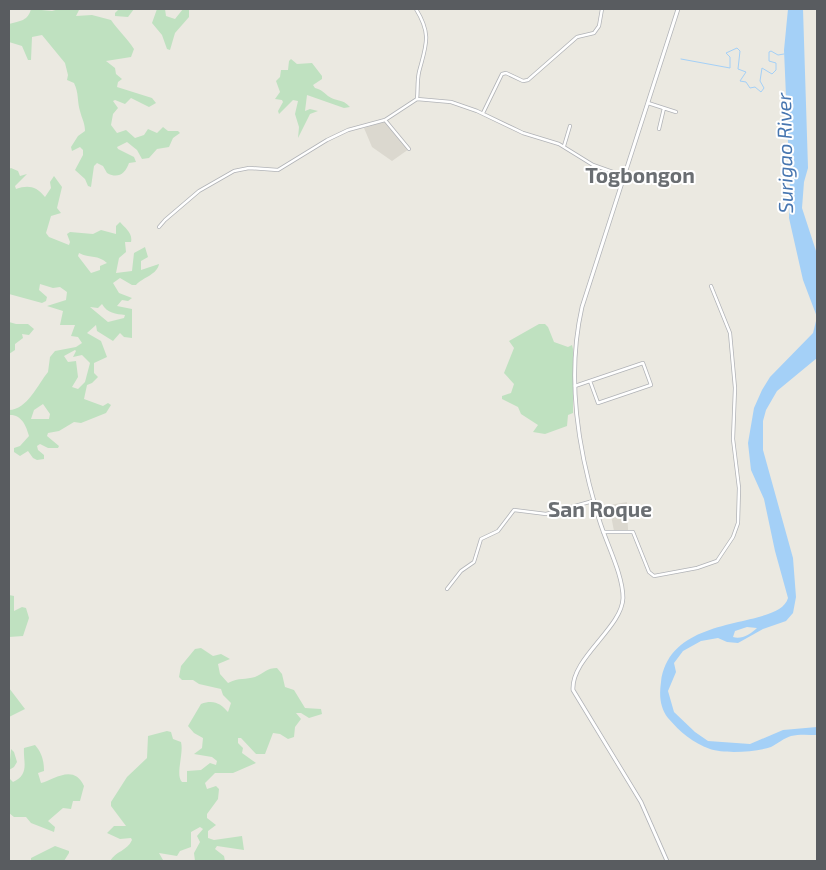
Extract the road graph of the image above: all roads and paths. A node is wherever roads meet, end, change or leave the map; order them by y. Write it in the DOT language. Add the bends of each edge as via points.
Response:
graph roads {
  1 [pos="416,9"];
  2 [pos="602,9"];
  3 [pos="678,9"];
  4 [pos="417,99"];
  5 [pos="648,103"];
  6 [pos="664,108"];
  7 [pos="676,112"];
  8 [pos="483,113"];
  9 [pos="385,120"];
  10 [pos="570,126"];
  11 [pos="659,129"];
  12 [pos="564,146"];
  13 [pos="409,148"];
  14 [pos="624,176"];
  15 [pos="159,227"];
  16 [pos="711,286"];
  17 [pos="590,382"];
  18 [pos="575,386"];
  19 [pos="593,501"];
  20 [pos="603,532"];
  21 [pos="448,590"];
  22 [pos="667,861"];
  1 -- 4 [label="street" via="426,27 427,43 418,77"];
  2 -- 8 [label="street" via="594,33 578,37 528,80 523,81 506,72 502,74"];
  3 -- 5 [label="street"];
  4 -- 8 [label="street" via="450,102"];
  4 -- 9 [label="street"];
  5 -- 6 [label="street"];
  5 -- 14 [label="street"];
  6 -- 7 [label="street"];
  6 -- 11 [label="street"];
  8 -- 12 [label="street" via="523,133"];
  9 -- 13 [label="street"];
  9 -- 15 [label="street" via="348,130 278,170 249,168 234,171 199,191"];
  10 -- 12 [label="street"];
  12 -- 14 [label="street" via="594,165"];
  14 -- 18 [label="street" via="582,307 577,333"];
  16 -- 20 [label="street" via="729,327 733,366 736,404 733,439 740,500 736,532 714,562 654,576 649,572 633,532"];
  17 -- 17 [label="street" via="644,363 651,385 598,403"];
  17 -- 18 [label="street"];
  18 -- 19 [label="street" via="579,443"];
  19 -- 20 [label="street"];
  19 -- 21 [label="street" via="546,514 514,510 498,531 481,540 474,562 461,571"];
  20 -- 22 [label="street" via="619,574 623,601 619,613 577,672 573,690 641,802"];
}
